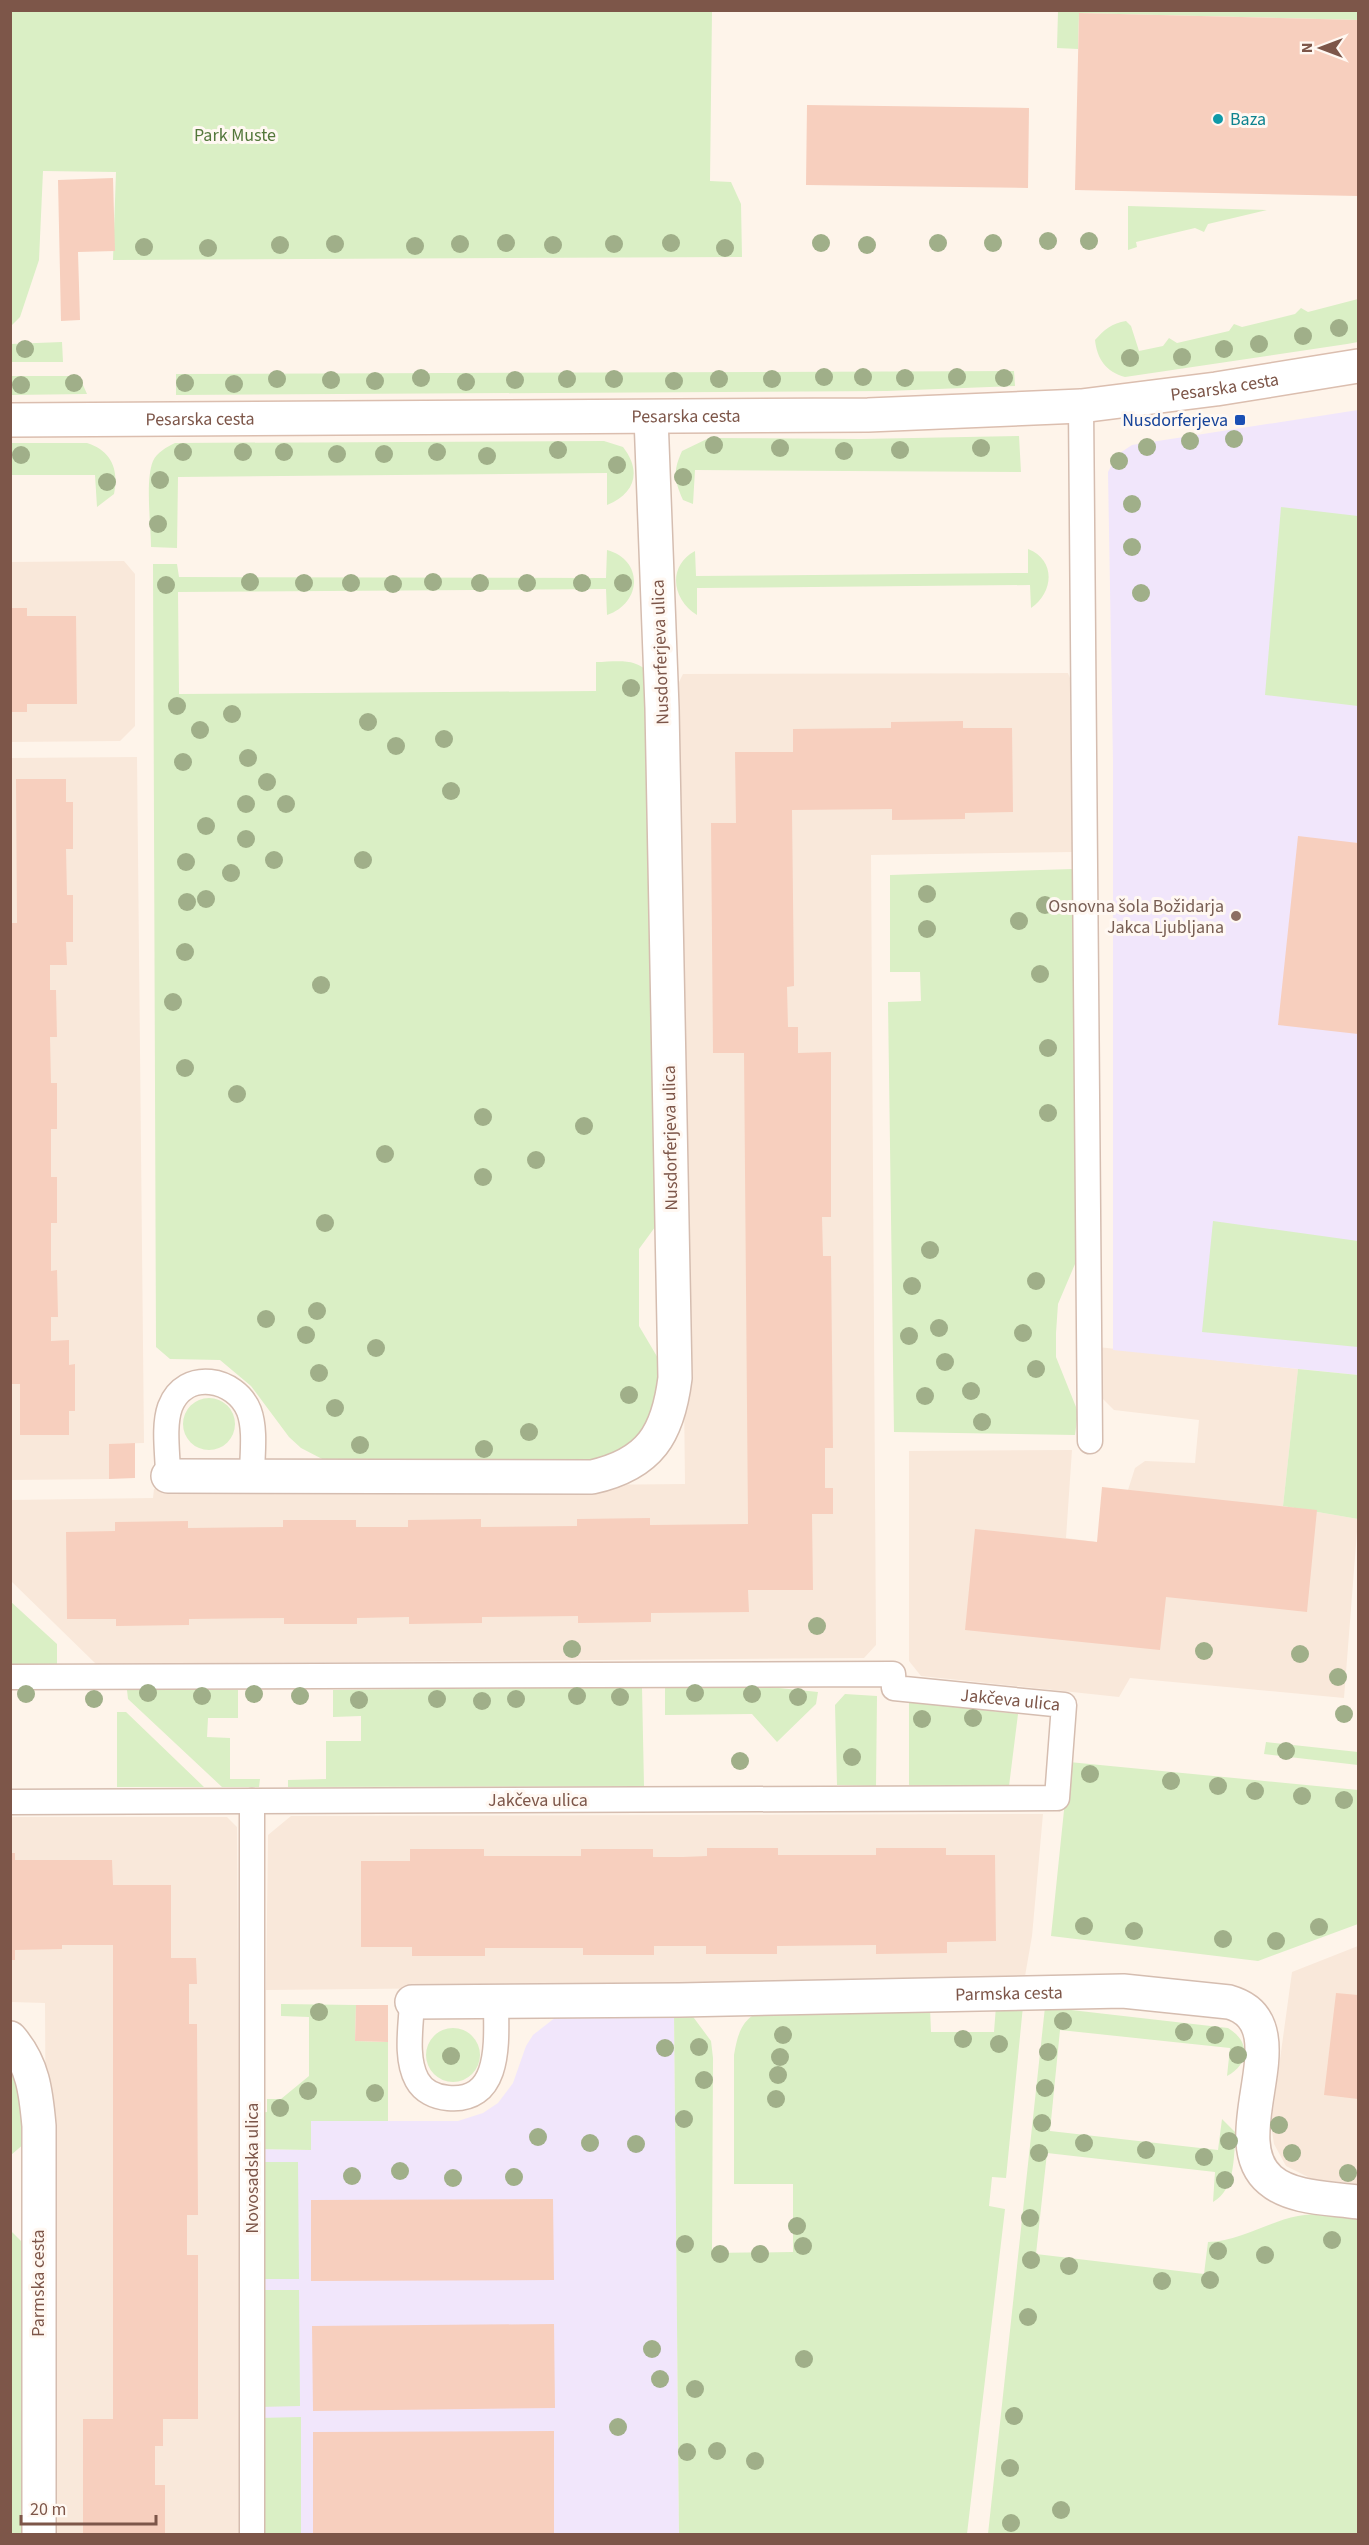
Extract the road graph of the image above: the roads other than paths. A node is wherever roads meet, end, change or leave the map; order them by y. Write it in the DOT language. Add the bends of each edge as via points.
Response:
graph roads {
  1 [pos="1359,366"];
  2 [pos="1081,406"];
  3 [pos="651,417"];
  4 [pos="10,420"];
  5 [pos="1090,1441"];
  6 [pos="168,1476"];
  7 [pos="252,1476"];
  8 [pos="10,1677"];
  9 [pos="252,1801"];
  10 [pos="10,1802"];
  11 [pos="412,2002"];
  12 [pos="496,2002"];
  13 [pos="10,2038"];
  14 [pos="1359,2202"];
  15 [pos="39,2535"];
  16 [pos="252,2535"];
  1 -- 2 [label="street, Pesarska cesta"];
  2 -- 3 [label="street, Pesarska cesta" via="868,415"];
  2 -- 5 [label="lane"];
  3 -- 4 [label="street, Pesarska cesta"];
  3 -- 7 [label="street, Nusdorferjeva ulica" via="662,708 675,1378 667,1420 654,1443 635,1461 592,1477"];
  6 -- 7 [label="street, Nusdorferjeva ulica"];
  6 -- 7 [label="lane, Nusdorferjeva ulica" via="171,1405 183,1389 210,1381 233,1389 249,1411"];
  8 -- 9 [label="lane, Jakčeva ulica" via="893,1674 894,1688 1064,1705 1057,1798"];
  9 -- 10 [label="lane, Jakčeva ulica"];
  9 -- 16 [label="lane, Novosadska ulica"];
  11 -- 12 [label="street, Parmska cesta"];
  11 -- 12 [label="lane, Parmska cesta" via="414,2072 426,2091 447,2098 468,2096 488,2080 495,2060"];
  12 -- 14 [label="street, Parmska cesta" via="1123,1991 1229,2002 1253,2017 1262,2033 1252,2135 1253,2152 1261,2169 1270,2181 1286,2190"];
  13 -- 15 [label="street, Parmska cesta" via="27,2061 39,2126"];
}
